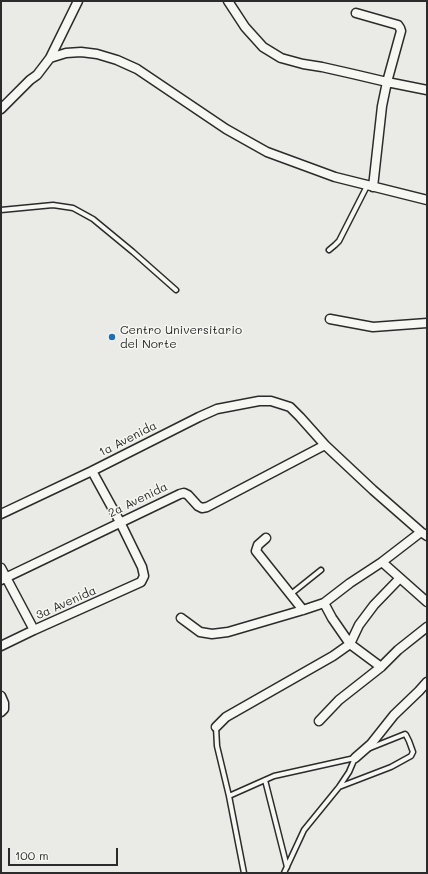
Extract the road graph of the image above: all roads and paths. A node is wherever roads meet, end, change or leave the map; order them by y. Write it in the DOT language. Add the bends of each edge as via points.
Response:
graph roads {
  1 [pos="78,1"];
  2 [pos="228,1"];
  3 [pos="356,13"];
  4 [pos="50,58"];
  5 [pos="387,82"];
  6 [pos="427,90"];
  7 [pos="1,109"];
  8 [pos="370,186"];
  9 [pos="427,200"];
  10 [pos="1,210"];
  11 [pos="329,250"];
  12 [pos="176,290"];
  13 [pos="330,319"];
  14 [pos="427,323"];
  15 [pos="325,445"];
  16 [pos="92,471"];
  17 [pos="1,514"];
  18 [pos="120,522"];
  19 [pos="424,534"];
  20 [pos="266,538"];
  21 [pos="382,562"];
  22 [pos="1,568"];
  23 [pos="321,570"];
  24 [pos="400,578"];
  25 [pos="4,579"];
  26 [pos="291,594"];
  27 [pos="427,602"];
  28 [pos="324,603"];
  29 [pos="303,610"];
  30 [pos="181,618"];
  31 [pos="427,627"];
  32 [pos="34,630"];
  33 [pos="350,644"];
  34 [pos="1,646"];
  35 [pos="381,667"];
  36 [pos="427,682"];
  37 [pos="1,696"];
  38 [pos="3,711"];
  39 [pos="319,721"];
  40 [pos="216,727"];
  41 [pos="363,751"];
  42 [pos="355,758"];
  43 [pos="266,780"];
  44 [pos="339,787"];
  45 [pos="229,796"];
  46 [pos="287,867"];
  47 [pos="244,873"];
  48 [pos="284,873"];
  1 -- 4 [label="street"];
  2 -- 5 [label="street" via="245,27 263,47 281,58"];
  3 -- 5 [label="street" via="398,25 400,28"];
  4 -- 7 [label="street" via="37,75"];
  4 -- 8 [label="street" via="81,52 117,60 137,69 226,129 267,152 335,177"];
  5 -- 6 [label="street"];
  5 -- 8 [label="street"];
  8 -- 9 [label="street"];
  8 -- 11 [label="lane" via="339,240"];
  10 -- 12 [label="lane" via="53,205 73,208 94,219"];
  13 -- 14 [label="street" via="372,327"];
  15 -- 16 [label="street, 1a Avenida" via="290,407 271,401 260,401 217,409"];
  15 -- 18 [label="street, 2a Avenida" via="207,507 198,506 184,493"];
  15 -- 19 [label="street" via="372,490"];
  16 -- 17 [label="street, 1a Avenida"];
  16 -- 18 [label="street"];
  18 -- 25 [label="street, 2a Avenida"];
  18 -- 32 [label="street, 3a Avenida" via="142,567 144,576 141,582"];
  19 -- 21 [label="street"];
  20 -- 26 [label="street" via="258,545 256,551"];
  21 -- 24 [label="street"];
  21 -- 28 [label="street"];
  22 -- 25 [label="street"];
  23 -- 26 [label="lane"];
  24 -- 27 [label="street"];
  24 -- 33 [label="street" via="370,610"];
  25 -- 32 [label="street"];
  26 -- 29 [label="street"];
  28 -- 29 [label="street"];
  28 -- 33 [label="street"];
  29 -- 30 [label="street" via="228,632 212,634 200,632"];
  31 -- 35 [label="street"];
  32 -- 34 [label="street, 3a Avenida"];
  33 -- 35 [label="street"];
  33 -- 40 [label="street" via="226,717"];
  35 -- 39 [label="street" via="339,700"];
  36 -- 41 [label="street"];
  37 -- 38 [label="street" via="4,703"];
  40 -- 45 [label="lane" via="217,746"];
  41 -- 42 [label="street"];
  41 -- 44 [label="lane" via="405,734 413,752 411,756 391,767"];
  42 -- 43 [label="lane"];
  42 -- 44 [label="lane"];
  43 -- 45 [label="lane"];
  43 -- 46 [label="lane"];
  44 -- 46 [label="lane" via="304,830"];
  45 -- 47 [label="lane"];
  46 -- 48 [label="lane"];
}
